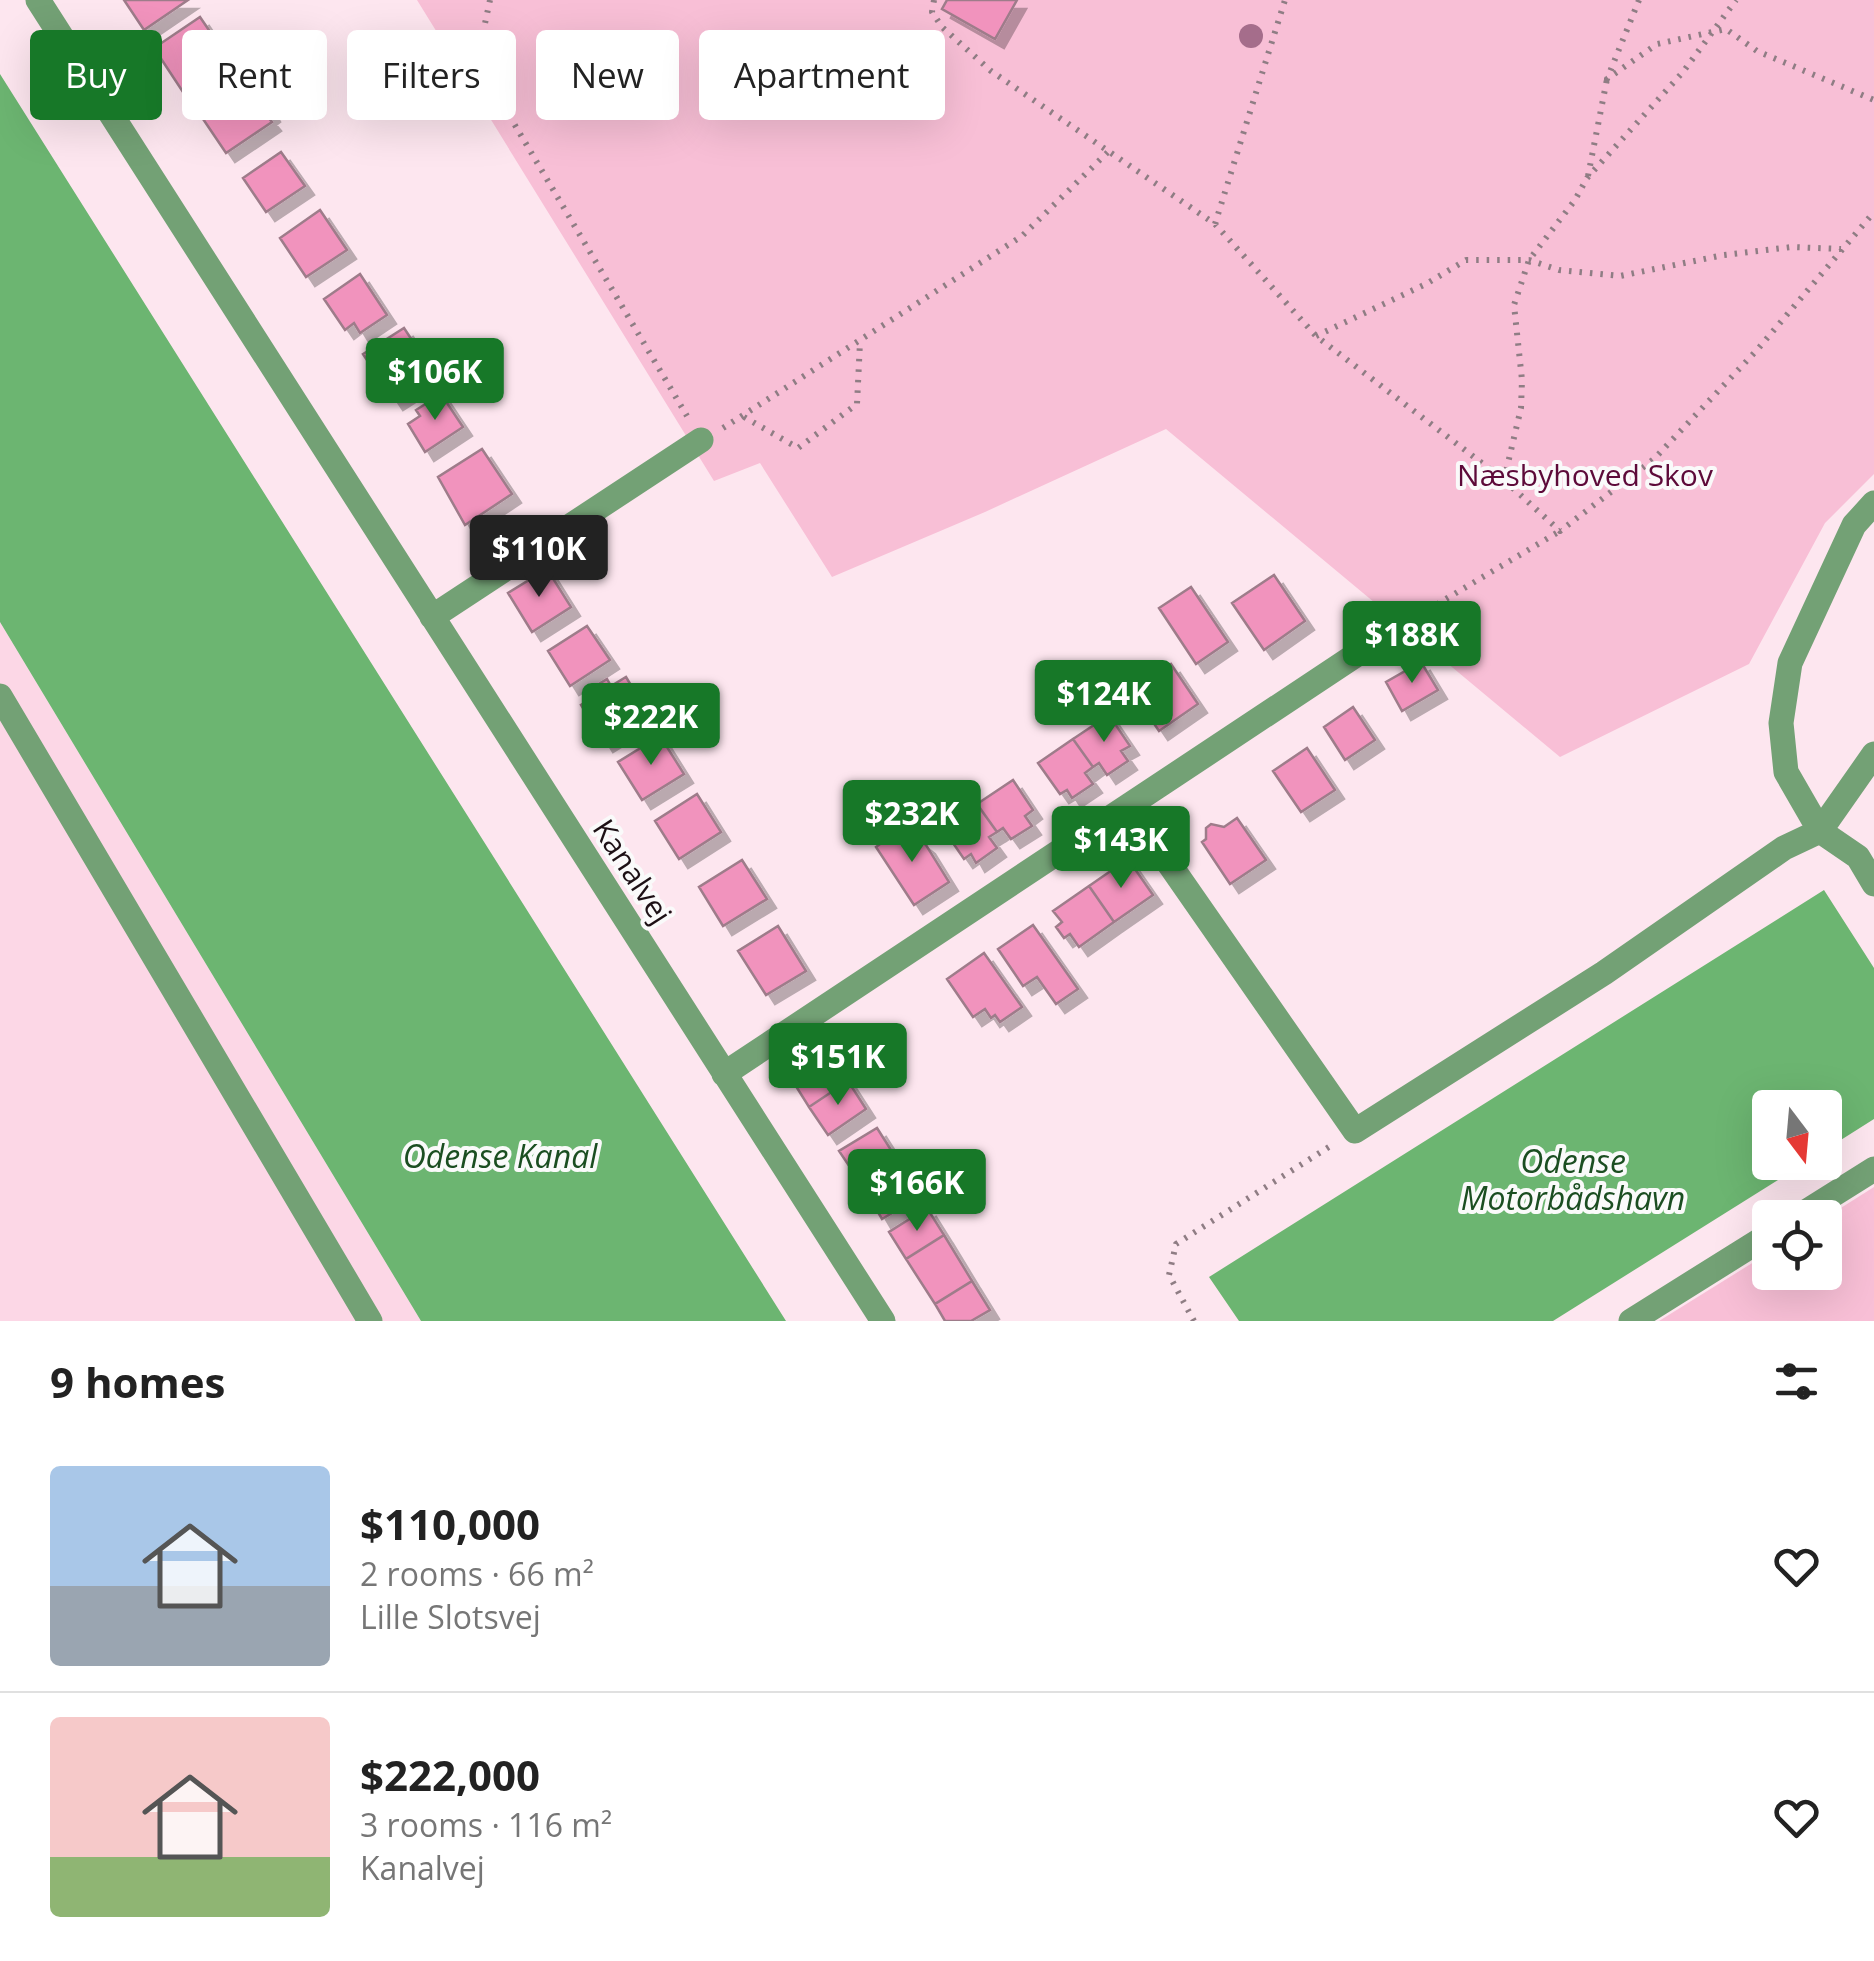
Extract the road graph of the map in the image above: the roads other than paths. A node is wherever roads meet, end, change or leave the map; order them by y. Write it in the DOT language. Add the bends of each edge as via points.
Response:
graph roads {
  1 [pos="38,0"];
  2 [pos="700,440"];
  3 [pos="1874,503"];
  4 [pos="432,617"];
  5 [pos="1398,627"];
  6 [pos="0,696"];
  7 [pos="1874,754"];
  8 [pos="1129,806"];
  9 [pos="1820,831"];
  10 [pos="1874,884"];
  11 [pos="724,1074"];
  12 [pos="1874,1168"];
  13 [pos="1824,1200"];
  14 [pos="1752,1245"];
  15 [pos="370,1321"];
  16 [pos="883,1321"];
  17 [pos="1632,1321"];
  1 -- 4 [label="street, Kanalvej"];
  2 -- 4 [label="street"];
  3 -- 9 [label="street" via="1854,525 1790,663 1781,723 1786,772"];
  4 -- 11 [label="street, Kanalvej"];
  5 -- 8 [label="street"];
  6 -- 15 [label="street"];
  7 -- 9 [label="street"];
  8 -- 9 [label="street" via="1355,1131 1604,973 1784,848"];
  8 -- 11 [label="street"];
  9 -- 10 [label="street" via="1858,856"];
  11 -- 16 [label="street, Kanalvej"];
  12 -- 13 [label="street"];
  14 -- 17 [label="street"];
}
